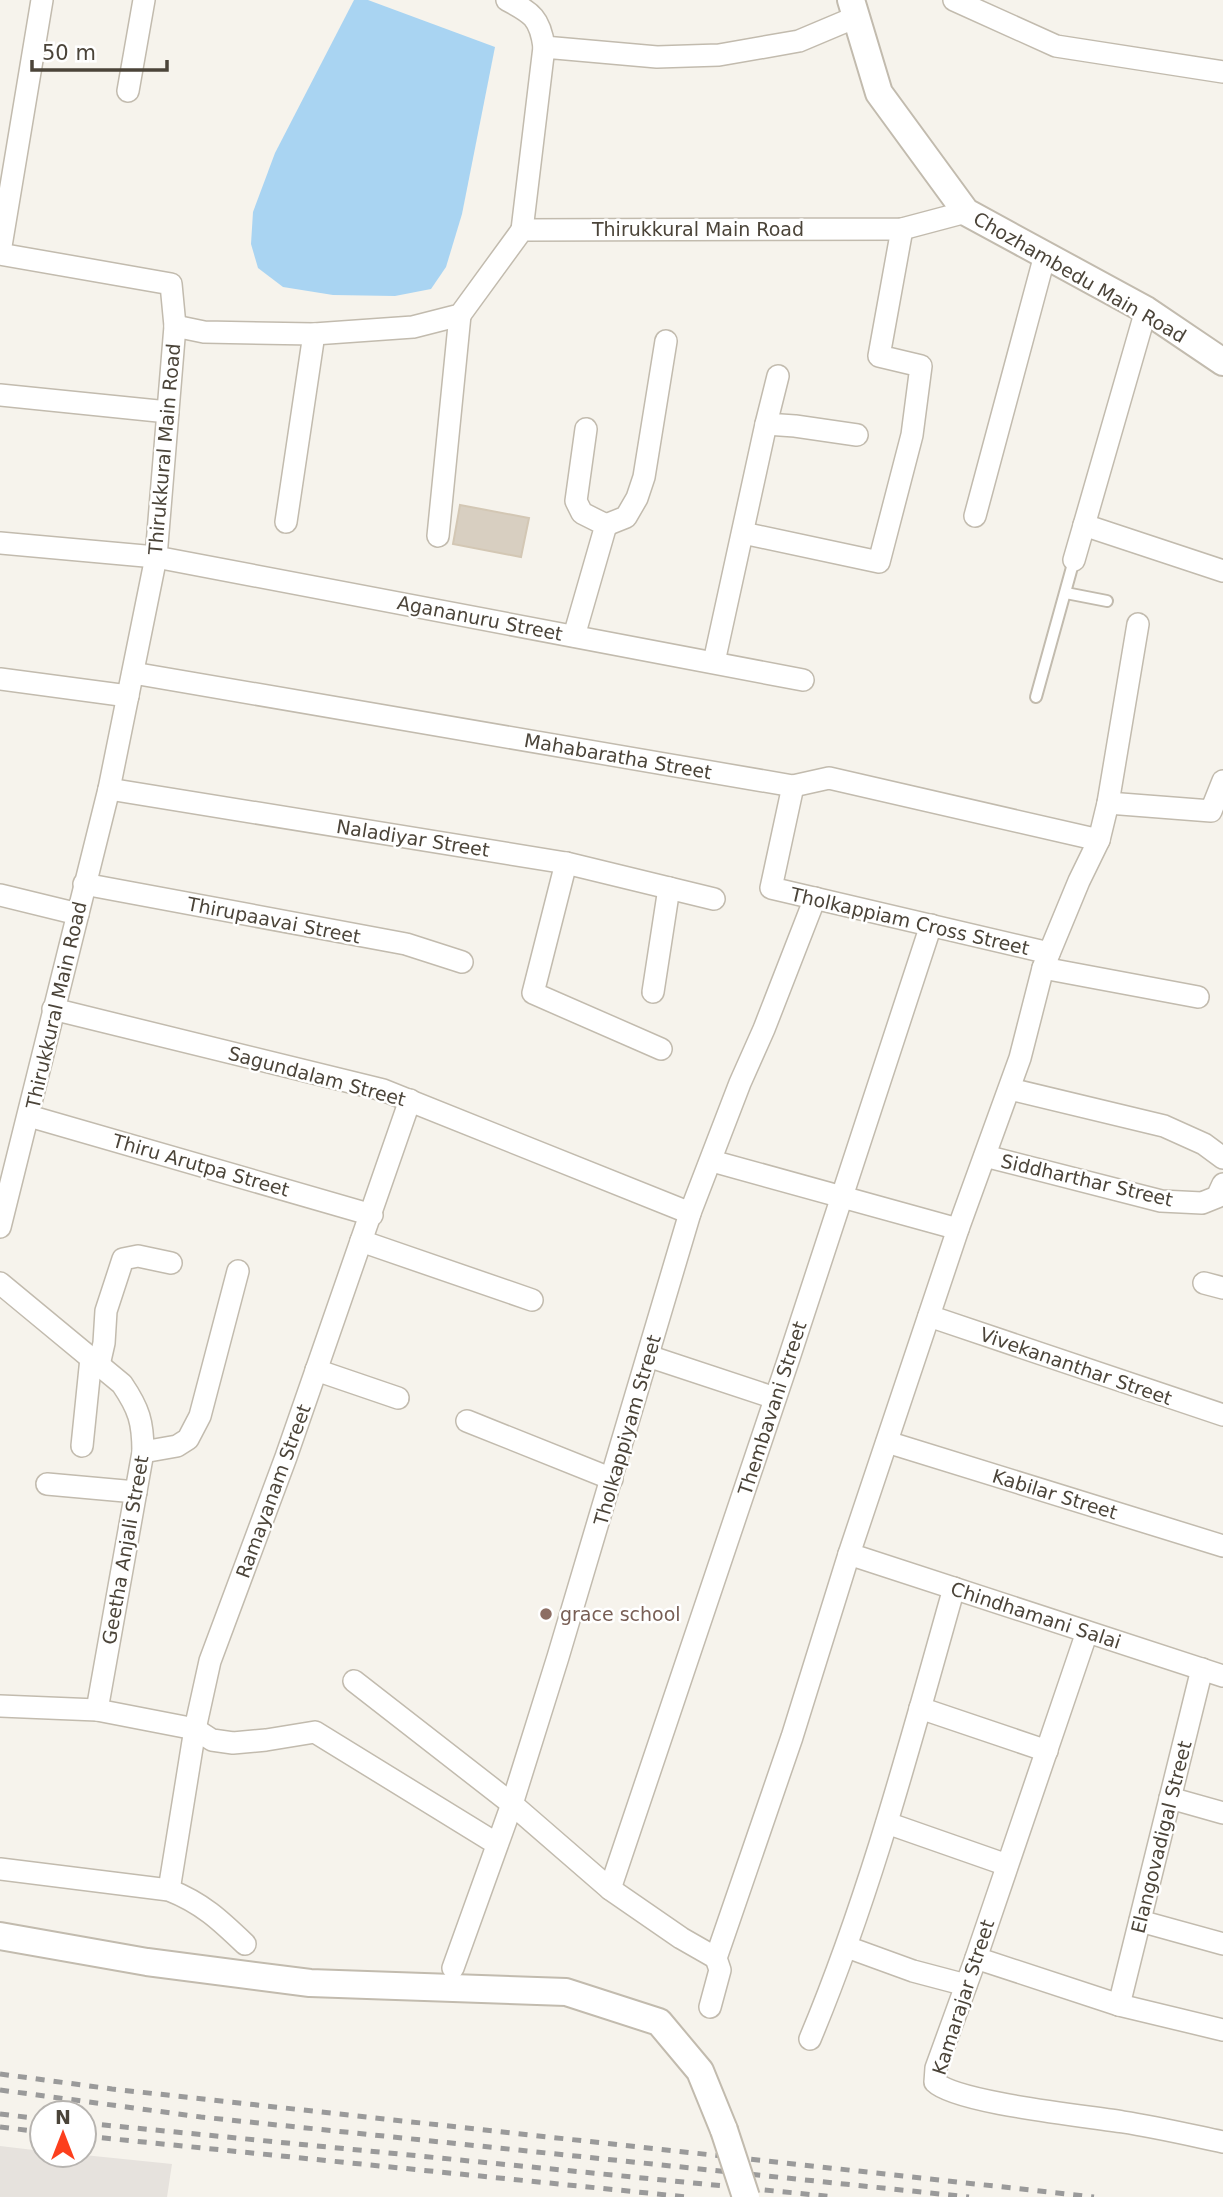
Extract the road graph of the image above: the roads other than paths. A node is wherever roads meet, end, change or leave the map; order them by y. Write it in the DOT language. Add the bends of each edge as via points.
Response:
graph roads {
  1 [pos="42,0"];
  2 [pos="144,0"];
  3 [pos="507,0"];
  4 [pos="954,0"];
  5 [pos="853,8"];
  6 [pos="544,47"];
  7 [pos="1223,72"];
  8 [pos="128,91"];
  9 [pos="6,183"];
  10 [pos="966,212"];
  11 [pos="522,229"];
  12 [pos="902,229"];
  13 [pos="0,253"];
  14 [pos="1045,255"];
  15 [pos="1146,310"];
  16 [pos="460,315"];
  17 [pos="175,326"];
  18 [pos="314,334"];
  19 [pos="666,341"];
  20 [pos="1223,362"];
  21 [pos="778,376"];
  22 [pos="0,395"];
  23 [pos="168,412"];
  24 [pos="766,424"];
  25 [pos="586,429"];
  26 [pos="858,435"];
  27 [pos="975,516"];
  28 [pos="286,522"];
  29 [pos="606,525"];
  30 [pos="1084,525"];
  31 [pos="743,533"];
  32 [pos="438,536"];
  33 [pos="0,543"];
  34 [pos="156,557"];
  35 [pos="1074,560"];
  36 [pos="1223,571"];
  37 [pos="1066,593"];
  38 [pos="1107,601"];
  39 [pos="1138,624"];
  40 [pos="574,636"];
  41 [pos="713,663"];
  42 [pos="133,673"];
  43 [pos="0,679"];
  44 [pos="803,680"];
  45 [pos="128,696"];
  46 [pos="1036,698"];
  47 [pos="1223,781"];
  48 [pos="793,786"];
  49 [pos="109,789"];
  50 [pos="1108,803"];
  51 [pos="1099,839"];
  52 [pos="566,863"];
  53 [pos="84,884"];
  54 [pos="669,888"];
  55 [pos="0,895"];
  56 [pos="815,898"];
  57 [pos="714,900"];
  58 [pos="78,914"];
  59 [pos="931,925"];
  60 [pos="1046,960"];
  61 [pos="462,962"];
  62 [pos="653,992"];
  63 [pos="1198,997"];
  64 [pos="54,1009"];
  65 [pos="661,1049"];
  66 [pos="1010,1089"];
  67 [pos="410,1100"];
  68 [pos="29,1116"];
  69 [pos="985,1156"];
  70 [pos="1223,1158"];
  71 [pos="712,1161"];
  72 [pos="1223,1184"];
  73 [pos="842,1197"];
  74 [pos="690,1213"];
  75 [pos="372,1215"];
  76 [pos="0,1227"];
  77 [pos="958,1229"];
  78 [pos="361,1241"];
  79 [pos="172,1263"];
  80 [pos="238,1271"];
  81 [pos="0,1283"];
  82 [pos="532,1300"];
  83 [pos="929,1316"];
  84 [pos="648,1356"];
  85 [pos="95,1362"];
  86 [pos="316,1370"];
  87 [pos="398,1398"];
  88 [pos="775,1398"];
  89 [pos="1223,1415"];
  90 [pos="467,1421"];
  91 [pos="887,1441"];
  92 [pos="82,1446"];
  93 [pos="143,1452"];
  94 [pos="612,1479"];
  95 [pos="47,1484"];
  96 [pos="136,1492"];
  97 [pos="1223,1546"];
  98 [pos="849,1554"];
  99 [pos="954,1588"];
  100 [pos="1087,1632"];
  101 [pos="1202,1669"];
  102 [pos="1223,1676"];
  103 [pos="354,1681"];
  104 [pos="0,1706"];
  105 [pos="920,1708"];
  106 [pos="97,1710"];
  107 [pos="195,1729"];
  108 [pos="1047,1751"];
  109 [pos="1170,1798"];
  110 [pos="512,1804"];
  111 [pos="1223,1813"];
  112 [pos="887,1823"];
  113 [pos="497,1844"];
  114 [pos="1007,1865"];
  115 [pos="0,1869"];
  116 [pos="610,1889"];
  117 [pos="169,1891"];
  118 [pos="1140,1921"];
  119 [pos="0,1936"];
  120 [pos="245,1944"];
  121 [pos="1223,1944"];
  122 [pos="847,1947"];
  123 [pos="716,1958"];
  124 [pos="976,1958"];
  125 [pos="453,1969"];
  126 [pos="965,1985"];
  127 [pos="1119,2005"];
  128 [pos="710,2007"];
  129 [pos="1223,2030"];
  130 [pos="810,2039"];
  131 [pos="1223,2142"];
  132 [pos="746,2197"];
  1 -- 9 [label="street"];
  2 -- 8 [label="street"];
  3 -- 6 [label="street" via="529,11 541,27"];
  4 -- 7 [label="street" via="1056,46"];
  5 -- 6 [label="street" via="799,41 719,55 657,57"];
  5 -- 10 [label="street, Chozhambedu Main Road" via="879,93"];
  6 -- 11 [label="street"];
  9 -- 13 [label="street"];
  10 -- 12 [label="street, Thirukkural Main Road"];
  10 -- 14 [label="street, Chozhambedu Main Road"];
  11 -- 12 [label="street, Thirukkural Main Road"];
  11 -- 16 [label="street"];
  12 -- 31 [label="street" via="879,356 921,366 912,435 879,562"];
  13 -- 17 [label="street" via="171,284"];
  14 -- 15 [label="street, Chozhambedu Main Road"];
  14 -- 27 [label="street"];
  15 -- 20 [label="street, Chozhambedu Main Road"];
  15 -- 30 [label="street"];
  16 -- 18 [label="street, Thirukkural Main Road" via="413,327"];
  16 -- 32 [label="street"];
  17 -- 18 [label="street, Thirukkural Main Road" via="204,332"];
  17 -- 23 [label="street, Thirukkural Main Road"];
  18 -- 28 [label="street"];
  19 -- 29 [label="street" via="644,477 626,517"];
  21 -- 24 [label="street"];
  22 -- 23 [label="street"];
  23 -- 34 [label="street, Thirukkural Main Road"];
  24 -- 26 [label="street"];
  24 -- 31 [label="street"];
  25 -- 29 [label="street" via="576,501 582,513"];
  29 -- 40 [label="street"];
  30 -- 35 [label="street"];
  30 -- 36 [label="street"];
  31 -- 41 [label="street"];
  33 -- 34 [label="street, Agananuru Street"];
  34 -- 40 [label="street, Agananuru Street"];
  34 -- 42 [label="street, Thirukkural Main Road"];
  35 -- 37 [label="lane"];
  37 -- 38 [label="lane"];
  37 -- 46 [label="lane"];
  39 -- 50 [label="street"];
  40 -- 41 [label="street, Agananuru Street"];
  41 -- 44 [label="street, Agananuru Street"];
  42 -- 45 [label="street, Thirukkural Main Road"];
  42 -- 48 [label="street, Mahabaratha Street"];
  43 -- 45 [label="street"];
  45 -- 49 [label="street, Thirukkural Main Road"];
  47 -- 50 [label="street" via="1211,811"];
  48 -- 51 [label="street, Mahabaratha Street" via="829,778"];
  48 -- 56 [label="street, Tholkappiam Cross Street" via="771,888"];
  49 -- 52 [label="street, Naladiyar Street"];
  49 -- 53 [label="street, Thirukkural Main Road"];
  50 -- 51 [label="street"];
  51 -- 60 [label="street"];
  52 -- 54 [label="street, Naladiyar Street"];
  52 -- 65 [label="street" via="533,993"];
  53 -- 58 [label="street, Thirukkural Main Road"];
  53 -- 61 [label="street, Thirupaavai Street" via="406,944"];
  54 -- 57 [label="street, Naladiyar Street"];
  54 -- 62 [label="street"];
  55 -- 58 [label="street"];
  56 -- 59 [label="street, Tholkappiam Cross Street"];
  56 -- 71 [label="street, Tholkappiyam Street"];
  58 -- 64 [label="street, Thirukkural Main Road"];
  59 -- 60 [label="street, Tholkappiam Cross Street"];
  59 -- 73 [label="street, Thembavani Street"];
  60 -- 63 [label="street, Tholkappiam Cross Street"];
  60 -- 66 [label="street"];
  64 -- 67 [label="street, Sagundalam Street"];
  64 -- 68 [label="street, Thirukkural Main Road"];
  66 -- 69 [label="street"];
  66 -- 70 [label="street" via="1164,1126"];
  67 -- 74 [label="street, Sagundalam Street"];
  67 -- 75 [label="street, Ramayanam Street"];
  68 -- 75 [label="street, Thiru Arutpa Street"];
  68 -- 76 [label="street, Thirukkural Main Road"];
  69 -- 72 [label="street, Siddharthar Street" via="1161,1201 1202,1203 1217,1197"];
  69 -- 77 [label="street"];
  71 -- 73 [label="street"];
  71 -- 74 [label="street, Tholkappiyam Street"];
  73 -- 77 [label="street"];
  73 -- 88 [label="street, Thembavani Street"];
  74 -- 84 [label="street, Tholkappiyam Street"];
  75 -- 78 [label="street, Ramayanam Street"];
  77 -- 83 [label="street"];
  78 -- 82 [label="street"];
  78 -- 86 [label="street, Ramayanam Street"];
  79 -- 85 [label="street" via="138,1256 123,1259 106,1311 104,1343"];
  80 -- 93 [label="street" via="200,1416 188,1439 177,1446"];
  81 -- 85 [label="street, Geetha Anjali Street"];
  83 -- 89 [label="street, Vivekananthar Street"];
  83 -- 91 [label="street"];
  84 -- 88 [label="street"];
  84 -- 94 [label="street, Tholkappiyam Street"];
  85 -- 92 [label="street"];
  85 -- 93 [label="street, Geetha Anjali Street" via="122,1384 136,1404 143,1427"];
  86 -- 87 [label="street"];
  86 -- 107 [label="street, Ramayanam Street" via="210,1661"];
  88 -- 116 [label="street, Thembavani Street"];
  90 -- 94 [label="street"];
  91 -- 97 [label="street, Kabilar Street"];
  91 -- 98 [label="street"];
  93 -- 96 [label="street, Geetha Anjali Street"];
  94 -- 110 [label="street, Tholkappiyam Street"];
  95 -- 96 [label="street"];
  96 -- 106 [label="street, Geetha Anjali Street"];
  98 -- 99 [label="street, Chindhamani Salai"];
  98 -- 123 [label="street"];
  99 -- 100 [label="street, Chindhamani Salai"];
  99 -- 105 [label="street"];
  100 -- 101 [label="street, Chindhamani Salai"];
  100 -- 108 [label="street, Kamarajar Street"];
  101 -- 102 [label="street, Chindhamani Salai"];
  101 -- 109 [label="street, Elangovadigal Street"];
  103 -- 110 [label="street"];
  104 -- 106 [label="street"];
  105 -- 108 [label="street"];
  105 -- 112 [label="street"];
  106 -- 107 [label="street"];
  107 -- 113 [label="street" via="212,1740 233,1743 315,1732"];
  107 -- 117 [label="street, Ramayanam Street"];
  108 -- 114 [label="street, Kamarajar Street"];
  109 -- 111 [label="street"];
  109 -- 118 [label="street, Elangovadigal Street"];
  110 -- 113 [label="street, Tholkappiyam Street"];
  110 -- 116 [label="street"];
  112 -- 114 [label="street"];
  112 -- 122 [label="street"];
  113 -- 125 [label="street, Tholkappiyam Street"];
  114 -- 124 [label="street, Kamarajar Street"];
  115 -- 117 [label="street"];
  116 -- 123 [label="street"];
  117 -- 120 [label="street" via="193,1900"];
  118 -- 121 [label="street"];
  118 -- 127 [label="street, Elangovadigal Street"];
  119 -- 132 [label="street, bridge" via="310,1983 566,1992 659,2022 701,2071"];
  122 -- 126 [label="street"];
  122 -- 130 [label="street"];
  123 -- 128 [label="street" via="720,1970"];
  124 -- 126 [label="street, Kamarajar Street"];
  124 -- 127 [label="street"];
  126 -- 131 [label="street, Kamarajar Street" via="934,2075 941,2088"];
  127 -- 129 [label="street"];
}
